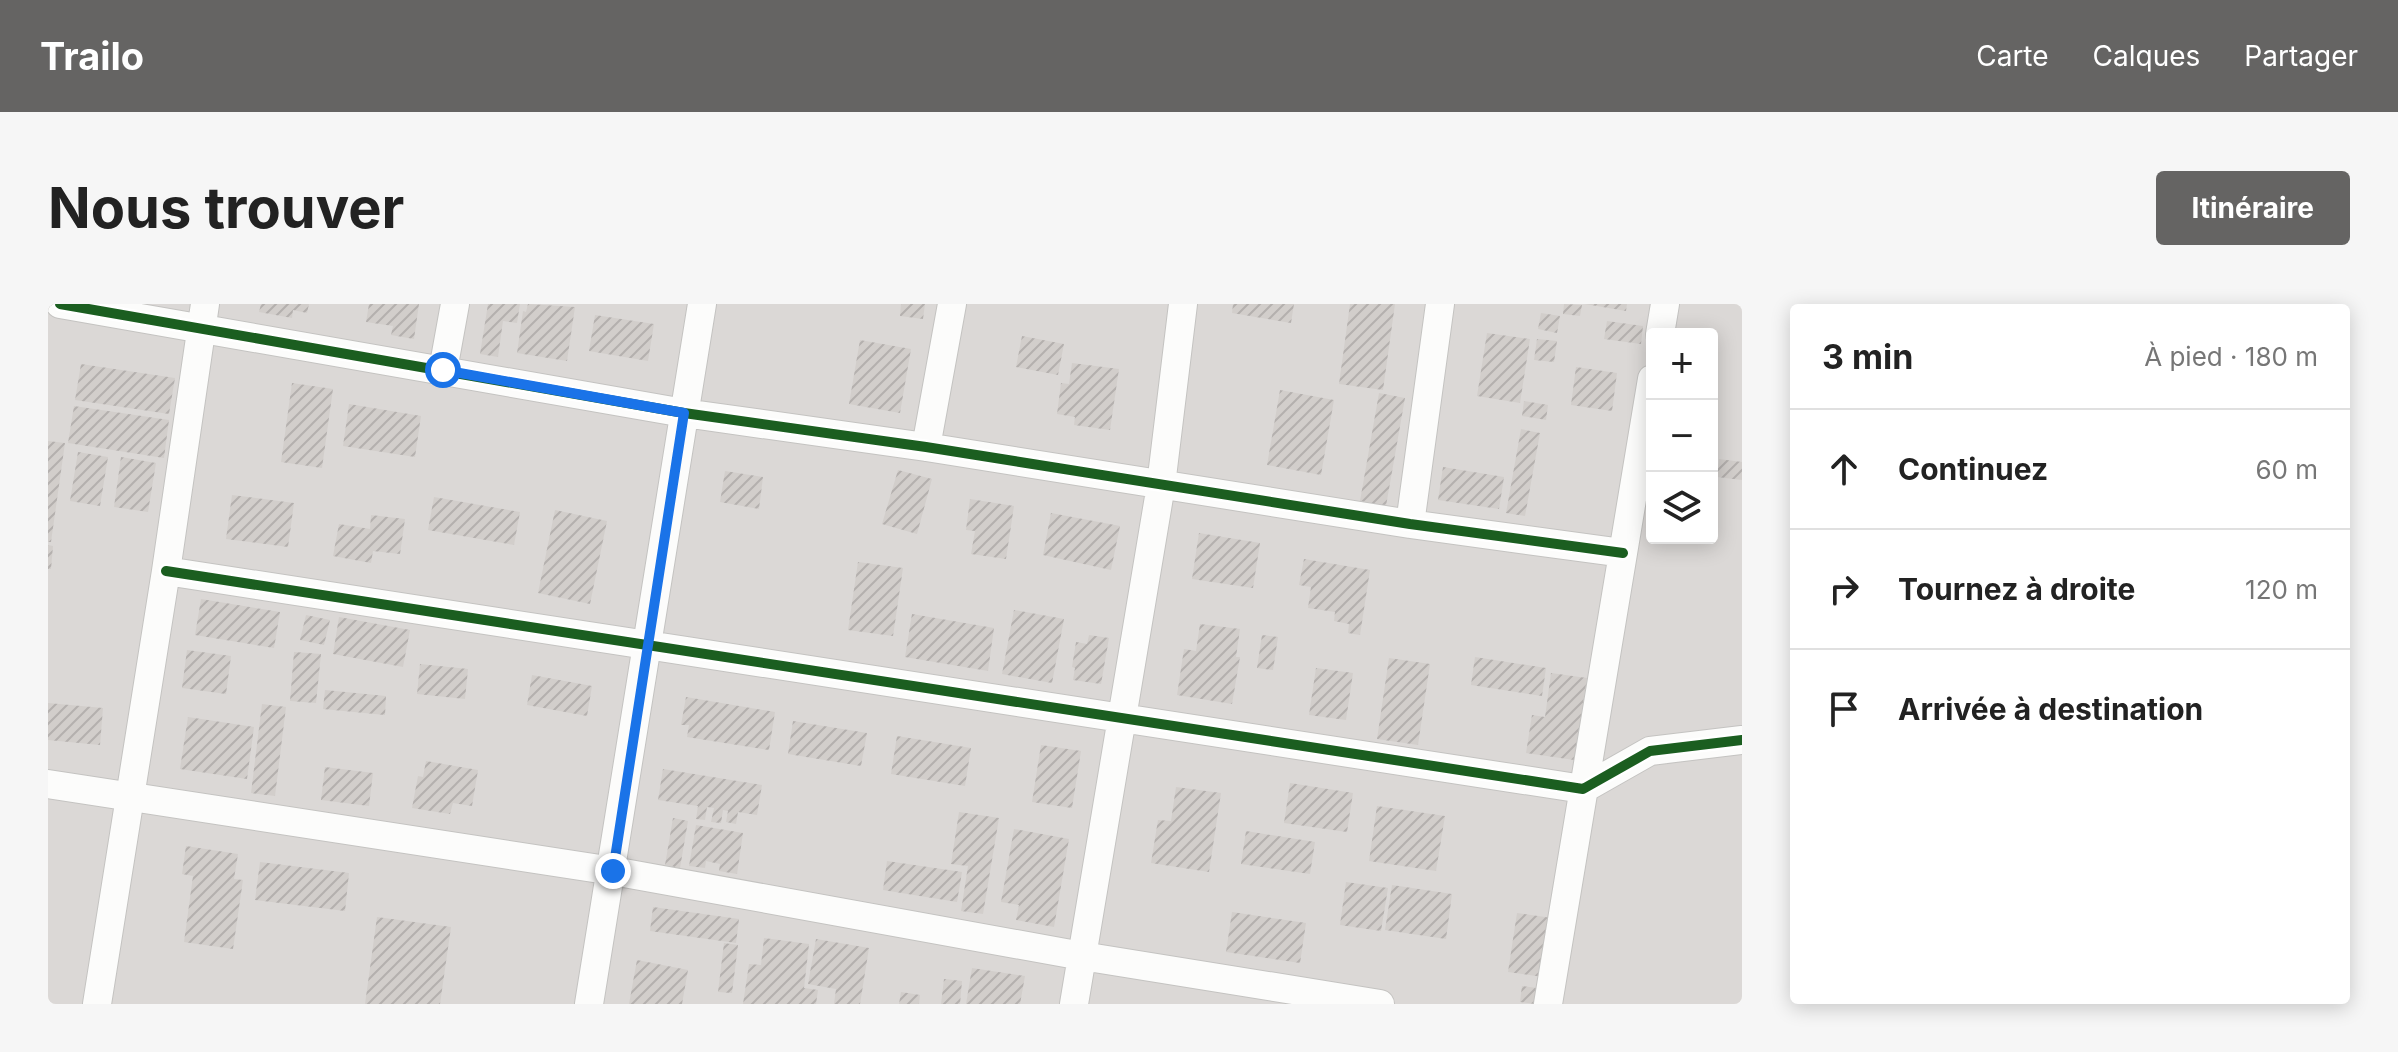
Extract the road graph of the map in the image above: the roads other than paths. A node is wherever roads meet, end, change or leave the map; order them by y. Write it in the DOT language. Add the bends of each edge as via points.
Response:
graph roads {
  1 [pos="60,304"];
  2 [pos="455,304"];
  3 [pos="702,304"];
  4 [pos="952,304"];
  5 [pos="1183,304"];
  6 [pos="1440,304"];
  7 [pos="1665,304"];
  8 [pos="203,316"];
  9 [pos="1661,328"];
  10 [pos="443,370"];
  11 [pos="1648,400"];
  12 [pos="684,413"];
  13 [pos="926,447"];
  14 [pos="1161,485"];
  15 [pos="1410,524"];
  16 [pos="1623,553"];
  17 [pos="166,571"];
  18 [pos="647,647"];
  19 [pos="1120,718"];
  20 [pos="1742,740"];
  21 [pos="48,784"];
  22 [pos="1583,789"];
  23 [pos="130,797"];
  24 [pos="613,871"];
  25 [pos="1082,956"];
  26 [pos="97,1004"];
  27 [pos="589,1004"];
  28 [pos="1074,1004"];
  29 [pos="1380,1004"];
  30 [pos="1548,1004"];
  1 -- 8 [label="street"];
  2 -- 10 [label="street"];
  3 -- 12 [label="street"];
  4 -- 13 [label="street"];
  5 -- 14 [label="street"];
  6 -- 15 [label="street"];
  7 -- 9 [label="street"];
  8 -- 10 [label="street"];
  8 -- 17 [label="street"];
  10 -- 12 [label="street"];
  11 -- 16 [label="street"];
  12 -- 13 [label="street"];
  12 -- 18 [label="street"];
  13 -- 14 [label="street"];
  14 -- 15 [label="street"];
  14 -- 19 [label="street"];
  15 -- 16 [label="street"];
  16 -- 22 [label="street"];
  17 -- 18 [label="street"];
  17 -- 23 [label="street"];
  18 -- 19 [label="street"];
  18 -- 24 [label="street"];
  19 -- 22 [label="street"];
  19 -- 25 [label="street"];
  20 -- 22 [label="street" via="1650,751"];
  21 -- 23 [label="street"];
  22 -- 30 [label="street"];
  23 -- 24 [label="street"];
  23 -- 26 [label="street"];
  24 -- 25 [label="street"];
  24 -- 27 [label="street"];
  25 -- 28 [label="street"];
  25 -- 29 [label="street"];
}
